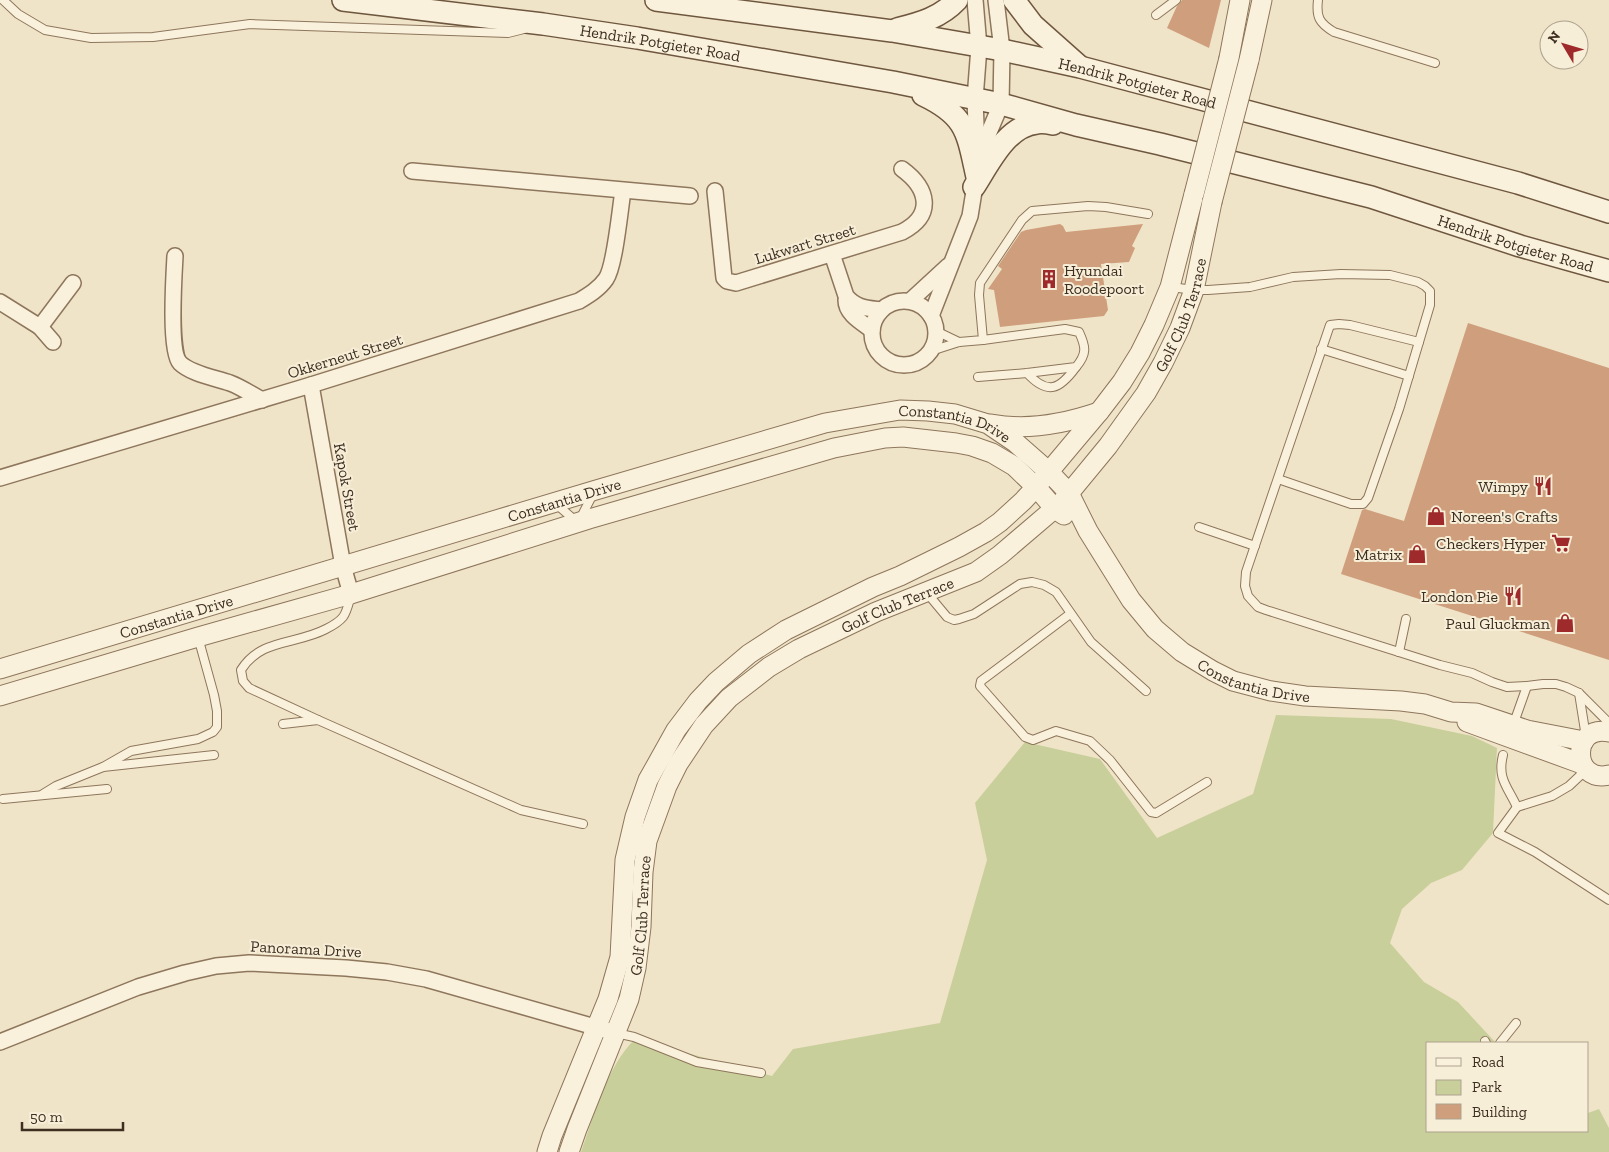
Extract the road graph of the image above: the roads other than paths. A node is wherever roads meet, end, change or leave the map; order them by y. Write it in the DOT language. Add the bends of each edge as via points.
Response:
graph roads {
  1 [pos="3,0"];
  2 [pos="343,0"];
  3 [pos="656,0"];
  4 [pos="957,0"];
  5 [pos="975,0"];
  6 [pos="996,0"];
  7 [pos="1014,0"];
  8 [pos="1176,0"];
  9 [pos="1240,0"];
  10 [pos="1262,0"];
  11 [pos="1318,0"];
  12 [pos="1156,16"];
  13 [pos="543,24"];
  14 [pos="892,31"];
  15 [pos="979,47"];
  16 [pos="1002,50"];
  17 [pos="1435,63"];
  18 [pos="1080,67"];
  19 [pos="893,82"];
  20 [pos="975,99"];
  21 [pos="1000,104"];
  22 [pos="1076,125"];
  23 [pos="902,169"];
  24 [pos="412,171"];
  25 [pos="976,175"];
  26 [pos="1518,183"];
  27 [pos="623,190"];
  28 [pos="715,191"];
  29 [pos="690,196"];
  30 [pos="1609,203"];
  31 [pos="1609,212"];
  32 [pos="1148,214"];
  33 [pos="1520,246"];
  34 [pos="832,254"];
  35 [pos="175,256"];
  36 [pos="951,263"];
  37 [pos="1609,271"];
  38 [pos="1609,282"];
  39 [pos="73,283"];
  40 [pos="1170,287"];
  41 [pos="1194,290"];
  42 [pos="846,296"];
  43 [pos="910,301"];
  44 [pos="0,302"];
  45 [pos="881,310"];
  46 [pos="931,316"];
  47 [pos="40,327"];
  48 [pos="872,330"];
  49 [pos="936,331"];
  50 [pos="983,340"];
  51 [pos="54,342"];
  52 [pos="959,342"];
  53 [pos="1419,342"];
  54 [pos="1322,348"];
  55 [pos="931,351"];
  56 [pos="1076,367"];
  57 [pos="1027,373"];
  58 [pos="1409,376"];
  59 [pos="978,377"];
  60 [pos="311,385"];
  61 [pos="262,400"];
  62 [pos="1099,412"];
  63 [pos="988,424"];
  64 [pos="1049,472"];
  65 [pos="0,478"];
  66 [pos="1278,479"];
  67 [pos="1036,487"];
  68 [pos="596,490"];
  69 [pos="1069,493"];
  70 [pos="554,503"];
  71 [pos="1055,509"];
  72 [pos="578,523"];
  73 [pos="1200,527"];
  74 [pos="1088,531"];
  75 [pos="1255,546"];
  76 [pos="933,560"];
  77 [pos="343,566"];
  78 [pos="900,576"];
  79 [pos="926,593"];
  80 [pos="351,594"];
  81 [pos="1070,614"];
  82 [pos="1406,619"];
  83 [pos="198,637"];
  84 [pos="1399,652"];
  85 [pos="0,669"];
  86 [pos="1527,686"];
  87 [pos="1146,691"];
  88 [pos="1579,692"];
  89 [pos="0,696"];
  90 [pos="1451,712"];
  91 [pos="1516,717"];
  92 [pos="318,720"];
  93 [pos="1609,723"];
  94 [pos="283,724"];
  95 [pos="1609,732"];
  96 [pos="1585,739"];
  97 [pos="214,755"];
  98 [pos="1503,755"];
  99 [pos="1585,767"];
  100 [pos="103,768"];
  101 [pos="1609,774"];
  102 [pos="1207,782"];
  103 [pos="107,789"];
  104 [pos="43,794"];
  105 [pos="3,799"];
  106 [pos="1517,807"];
  107 [pos="583,824"];
  108 [pos="1609,900"];
  109 [pos="1516,1023"];
  110 [pos="596,1028"];
  111 [pos="616,1033"];
  112 [pos="0,1042"];
  113 [pos="1501,1042"];
  114 [pos="761,1073"];
  115 [pos="547,1152"];
  116 [pos="569,1152"];
  1 -- 13 [label="lane" via="18,14 45,30 91,38 153,37 250,24 508,33"];
  2 -- 13 [label="main road, Hendrik Potgieter Road"];
  3 -- 14 [label="main road, Hendrik Potgieter Road"];
  4 -- 14 [label="main road" via="927,21"];
  5 -- 15 [label="street"];
  6 -- 16 [label="street"];
  7 -- 18 [label="main road" via="1033,25"];
  8 -- 12 [label="lane"];
  9 -- 40 [label="street, Golf Club Terrace, bridge" via="1229,58"];
  10 -- 41 [label="street, Golf Club Terrace, bridge" via="1212,202"];
  11 -- 17 [label="lane" via="1320,21 1334,32"];
  13 -- 19 [label="main road, Hendrik Potgieter Road"];
  14 -- 15 [label="main road, Hendrik Potgieter Road"];
  15 -- 16 [label="main road, Hendrik Potgieter Road"];
  15 -- 20 [label="street"];
  16 -- 18 [label="main road, Hendrik Potgieter Road"];
  16 -- 21 [label="street"];
  18 -- 26 [label="main road, Hendrik Potgieter Road"];
  19 -- 20 [label="main road, Hendrik Potgieter Road"];
  19 -- 25 [label="main road" via="937,102 954,114 968,138"];
  20 -- 21 [label="main road, Hendrik Potgieter Road"];
  20 -- 25 [label="street"];
  21 -- 22 [label="main road, Hendrik Potgieter Road"];
  21 -- 25 [label="street"];
  22 -- 25 [label="main road" via="1037,123 1013,133"];
  22 -- 33 [label="main road, Hendrik Potgieter Road" via="1371,197"];
  23 -- 34 [label="street, Lukwart Street" via="919,186 925,202 917,222 902,232"];
  24 -- 27 [label="street"];
  25 -- 36 [label="street" via="970,216"];
  26 -- 30 [label="main road"];
  26 -- 31 [label="main road, Hendrik Potgieter Road"];
  27 -- 29 [label="street"];
  27 -- 60 [label="street, Okkerneut Street" via="613,256 607,277 594,292 579,301"];
  28 -- 34 [label="street, Lukwart Street" via="722,268 727,280 736,283"];
  32 -- 50 [label="lane" via="1088,206 1029,213 980,283"];
  33 -- 37 [label="main road, Hendrik Potgieter Road"];
  33 -- 38 [label="main road"];
  34 -- 42 [label="street"];
  35 -- 61 [label="street" via="173,302 175,353 179,362"];
  36 -- 43 [label="street"];
  36 -- 46 [label="street"];
  39 -- 47 [label="street"];
  40 -- 41 [label="lane"];
  40 -- 62 [label="street, Golf Club Terrace" via="1140,354"];
  41 -- 53 [label="lane" via="1250,287 1293,277 1390,275 1418,282 1430,291 1430,305"];
  41 -- 69 [label="street, Golf Club Terrace" via="1180,328 1146,393"];
  42 -- 45 [label="street" via="854,304"];
  42 -- 48 [label="street" via="848,310"];
  43 -- 45 [label="street" via="890,304"];
  43 -- 46 [label="street" via="920,304"];
  44 -- 47 [label="street"];
  45 -- 48 [label="street"];
  46 -- 49 [label="street"];
  47 -- 51 [label="street"];
  48 -- 55 [label="street" via="877,350 893,363 914,364"];
  49 -- 52 [label="lane"];
  49 -- 55 [label="street"];
  50 -- 52 [label="lane"];
  50 -- 56 [label="lane" via="1065,329 1079,332 1085,345 1082,359"];
  52 -- 55 [label="lane"];
  53 -- 54 [label="lane" via="1339,324 1330,325"];
  53 -- 58 [label="lane"];
  54 -- 58 [label="lane"];
  54 -- 66 [label="lane"];
  56 -- 57 [label="lane"];
  56 -- 57 [label="lane" via="1060,385 1048,387 1038,384"];
  57 -- 59 [label="lane"];
  58 -- 66 [label="lane" via="1364,504 1351,504"];
  60 -- 61 [label="street, Okkerneut Street"];
  60 -- 77 [label="street, Kapok Street"];
  61 -- 65 [label="street, Okkerneut Street"];
  62 -- 63 [label="street" via="1068,422 1025,428"];
  62 -- 64 [label="street, Golf Club Terrace"];
  63 -- 64 [label="street, Constantia Drive"];
  63 -- 68 [label="street, Constantia Drive" via="928,410 878,413 825,423"];
  64 -- 67 [label="street, Golf Club Terrace"];
  64 -- 69 [label="street, Constantia Drive"];
  66 -- 75 [label="lane"];
  67 -- 71 [label="street, Constantia Drive"];
  67 -- 72 [label="street, Constantia Drive" via="1014,466 972,446 926,438 885,438 834,448"];
  67 -- 76 [label="street, Golf Club Terrace" via="986,532"];
  68 -- 70 [label="street, Constantia Drive"];
  68 -- 72 [label="lane"];
  69 -- 71 [label="street, Golf Club Terrace"];
  69 -- 74 [label="street, Constantia Drive"];
  70 -- 72 [label="lane"];
  70 -- 77 [label="street, Constantia Drive"];
  71 -- 74 [label="street, Constantia Drive"];
  71 -- 79 [label="street, Golf Club Terrace" via="976,572"];
  72 -- 80 [label="street, Constantia Drive"];
  73 -- 75 [label="lane"];
  74 -- 90 [label="street, Constantia Drive" via="1131,600 1156,629 1182,652 1233,681 1305,696 1401,701"];
  75 -- 84 [label="lane" via="1248,561 1245,586 1250,600 1258,607"];
  76 -- 78 [label="street, Golf Club Terrace"];
  76 -- 79 [label="street"];
  77 -- 80 [label="street, Kapok Street"];
  77 -- 85 [label="street, Constantia Drive"];
  78 -- 79 [label="street"];
  78 -- 110 [label="street, Golf Club Terrace" via="786,630 749,654 716,682 676,730 648,780 635,817 625,860 620,957"];
  79 -- 81 [label="lane" via="947,617 954,620 974,614 1020,584 1032,582 1056,592"];
  79 -- 111 [label="street, Golf Club Terrace" via="876,612 768,666 729,698 704,725 667,786 647,841 636,968"];
  80 -- 83 [label="street, Constantia Drive"];
  80 -- 92 [label="lane" via="342,618 334,624 319,633 268,646 254,654 241,670 243,681 249,688"];
  81 -- 87 [label="lane" via="1091,642"];
  81 -- 102 [label="lane" via="981,681 980,686 1025,737 1032,740 1056,732 1090,741 1110,760 1151,812 1156,813"];
  82 -- 84 [label="lane"];
  83 -- 89 [label="street, Constantia Drive"];
  83 -- 100 [label="lane" via="214,695 217,727 198,739 131,751"];
  84 -- 86 [label="lane" via="1472,673 1507,687"];
  86 -- 88 [label="lane" via="1556,684"];
  86 -- 91 [label="lane"];
  88 -- 93 [label="lane"];
  88 -- 96 [label="lane"];
  90 -- 96 [label="street, Constantia Drive" via="1476,713 1527,730"];
  90 -- 99 [label="street, Constantia Drive" via="1486,730 1550,751"];
  92 -- 94 [label="lane"];
  92 -- 107 [label="lane" via="521,810"];
  95 -- 96 [label="street" via="1599,731"];
  96 -- 99 [label="street" via="1580,750"];
  97 -- 100 [label="lane"];
  98 -- 106 [label="lane" via="1500,765 1503,780"];
  99 -- 101 [label="street, Constantia Drive" via="1599,776"];
  99 -- 106 [label="lane" via="1569,786 1552,796"];
  100 -- 104 [label="lane"];
  103 -- 104 [label="lane"];
  104 -- 105 [label="lane"];
  106 -- 108 [label="lane" via="1498,833 1535,852"];
  109 -- 113 [label="lane"];
  110 -- 111 [label="street, Panorama Drive"];
  110 -- 112 [label="street, Panorama Drive" via="416,977 346,968 249,963 185,972 147,984"];
  110 -- 115 [label="street, Golf Club Terrace"];
  111 -- 114 [label="lane" via="698,1062"];
  111 -- 116 [label="street, Golf Club Terrace"];
}
